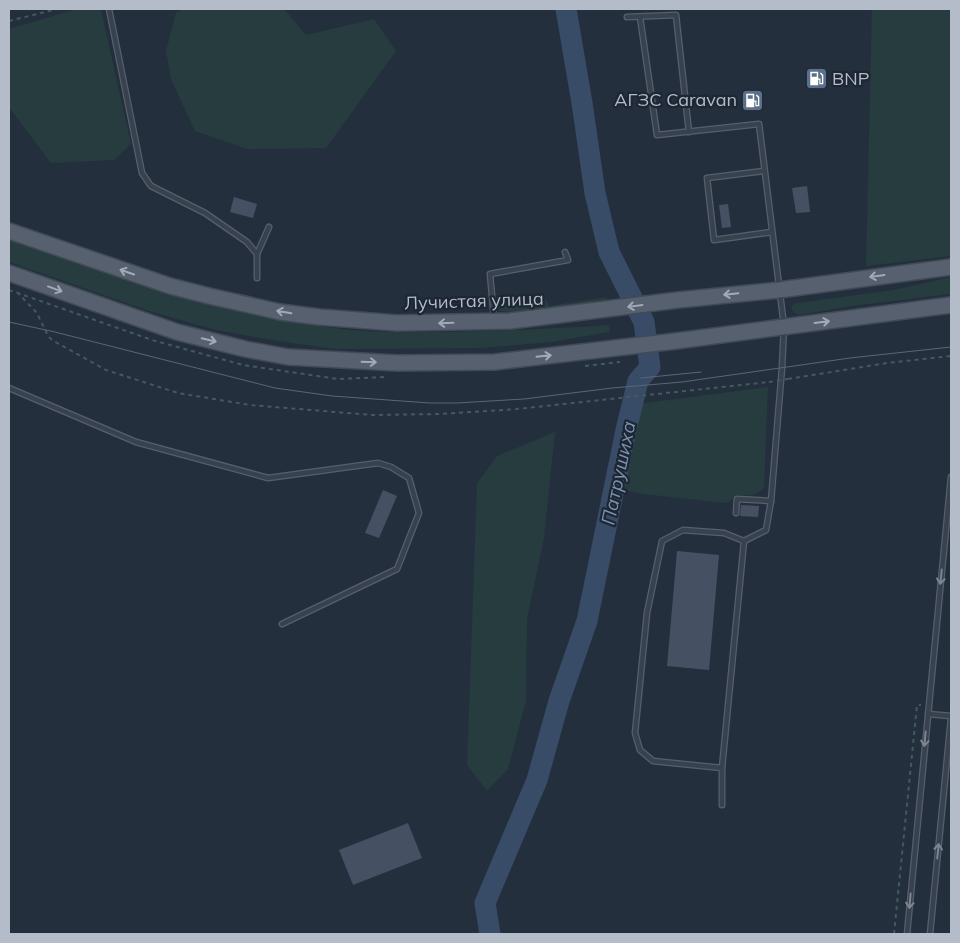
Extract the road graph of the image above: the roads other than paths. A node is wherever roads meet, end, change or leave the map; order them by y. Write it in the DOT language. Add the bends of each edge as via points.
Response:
graph roads {
  1 [pos="108,9"];
  2 [pos="627,17"];
  3 [pos="640,17"];
  4 [pos="689,132"];
  5 [pos="764,171"];
  6 [pos="268,227"];
  7 [pos="9,231"];
  8 [pos="772,232"];
  9 [pos="565,252"];
  10 [pos="257,254"];
  11 [pos="951,267"];
  12 [pos="9,273"];
  13 [pos="258,278"];
  14 [pos="779,290"];
  15 [pos="951,305"];
  16 [pos="494,322"];
  17 [pos="784,326"];
  18 [pos="9,388"];
  19 [pos="951,477"];
  20 [pos="771,501"];
  21 [pos="736,513"];
  22 [pos="744,541"];
  23 [pos="282,624"];
  24 [pos="928,714"];
  25 [pos="951,717"];
  26 [pos="722,768"];
  27 [pos="722,805"];
  28 [pos="907,934"];
  29 [pos="930,934"];
  1 -- 10 [label="lane" via="142,173 151,186 205,210"];
  2 -- 3 [label="lane"];
  3 -- 4 [label="lane" via="657,135"];
  3 -- 4 [label="lane" via="676,15"];
  4 -- 5 [label="lane" via="759,124"];
  5 -- 8 [label="lane"];
  5 -- 8 [label="lane" via="707,178 714,240"];
  6 -- 10 [label="lane"];
  16 -- 7 [label="main road, Лучистая улица, one-way" via="398,323 280,312 170,286"];
  8 -- 14 [label="lane"];
  9 -- 16 [label="lane" via="568,260 490,274"];
  10 -- 13 [label="lane"];
  11 -- 14 [label="main road, Лучистая улица, one-way"];
  12 -- 17 [label="main road, one-way" via="177,332 288,357 345,362 495,362 676,342"];
  14 -- 16 [label="main road, Лучистая улица, one-way"];
  14 -- 17 [label="lane"];
  17 -- 15 [label="main road, one-way"];
  17 -- 20 [label="lane"];
  18 -- 23 [label="lane" via="136,442 268,478 378,463 409,478 419,513 397,569"];
  19 -- 24 [label="lane, one-way"];
  20 -- 21 [label="lane" via="736,500"];
  20 -- 22 [label="lane" via="766,530"];
  22 -- 26 [label="lane"];
  22 -- 26 [label="lane" via="724,534 683,530 662,541 647,613 635,733 640,750 653,762"];
  24 -- 25 [label="lane"];
  24 -- 28 [label="lane, one-way"];
  29 -- 25 [label="lane, one-way"];
  26 -- 27 [label="lane"];
}
